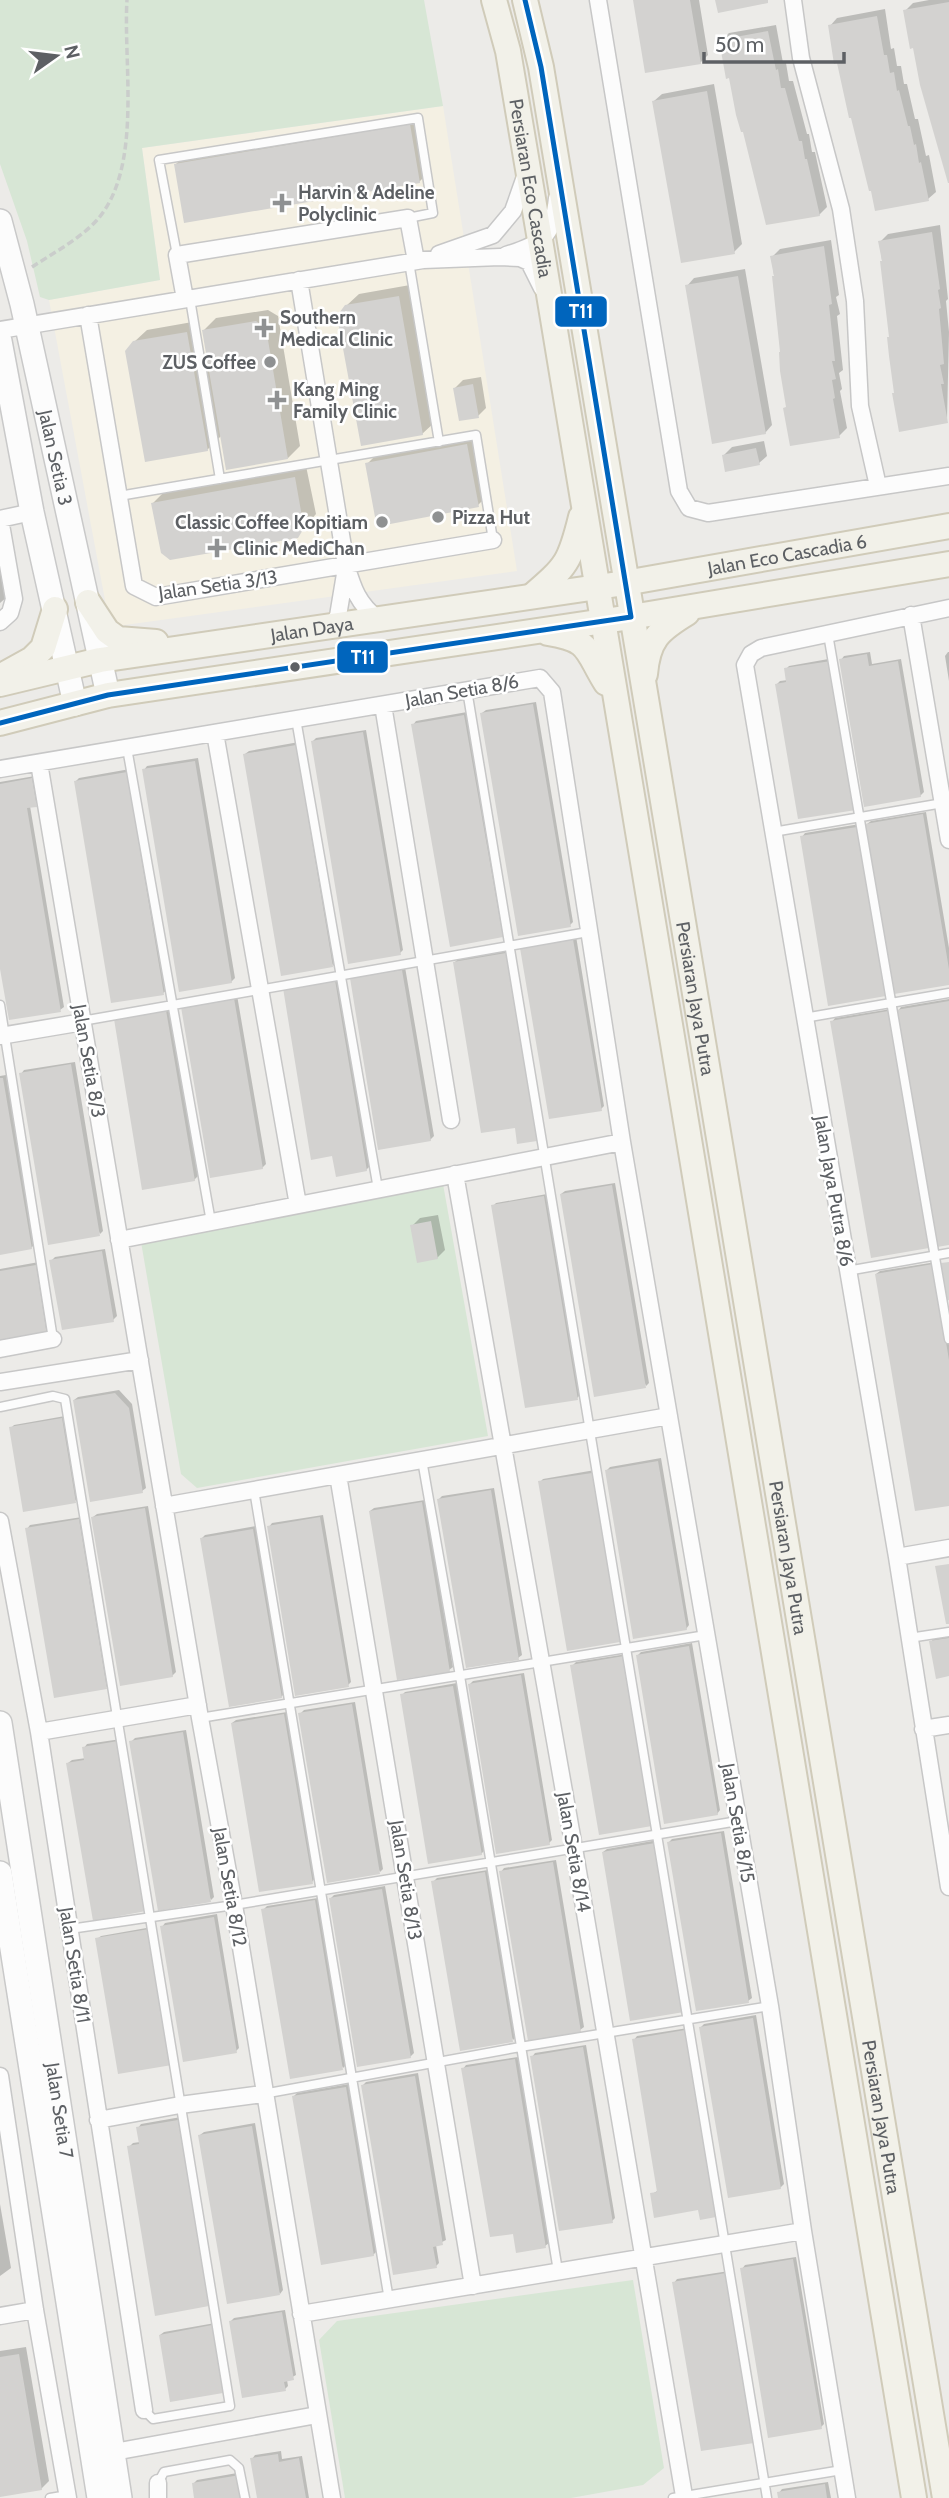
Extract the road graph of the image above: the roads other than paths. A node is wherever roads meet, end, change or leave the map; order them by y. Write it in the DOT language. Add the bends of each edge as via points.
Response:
graph roads {
  1 [pos="494,0"];
  2 [pos="525,0"];
  3 [pos="598,0"];
  4 [pos="793,0"];
  5 [pos="528,169"];
  6 [pos="559,178"];
  7 [pos="408,218"];
  8 [pos="0,221"];
  9 [pos="540,240"];
  10 [pos="177,255"];
  11 [pos="500,257"];
  12 [pos="416,261"];
  13 [pos="299,280"];
  14 [pos="188,299"];
  15 [pos="551,306"];
  16 [pos="88,315"];
  17 [pos="27,325"];
  18 [pos="0,330"];
  19 [pos="0,341"];
  20 [pos="439,442"];
  21 [pos="328,460"];
  22 [pos="949,476"];
  23 [pos="220,479"];
  24 [pos="878,486"];
  25 [pos="119,496"];
  26 [pos="584,506"];
  27 [pos="32,512"];
  28 [pos="0,519"];
  29 [pos="949,526"];
  30 [pos="616,529"];
  31 [pos="493,540"];
  32 [pos="949,564"];
  33 [pos="346,565"];
  34 [pos="688,572"];
  35 [pos="625,583"];
  36 [pos="597,587"];
  37 [pos="532,597"];
  38 [pos="88,602"];
  39 [pos="697,607"];
  40 [pos="949,608"];
  41 [pos="55,609"];
  42 [pos="911,615"];
  43 [pos="631,617"];
  44 [pos="378,620"];
  45 [pos="603,621"];
  46 [pos="0,622"];
  47 [pos="331,626"];
  48 [pos="540,631"];
  49 [pos="828,635"];
  50 [pos="188,648"];
  51 [pos="100,660"];
  52 [pos="67,668"];
  53 [pos="0,678"];
  54 [pos="0,684"];
  55 [pos="467,690"];
  56 [pos="643,691"];
  57 [pos="108,695"];
  58 [pos="616,698"];
  59 [pos="75,704"];
  60 [pos="383,705"];
  61 [pos="296,719"];
  62 [pos="0,723"];
  63 [pos="215,733"];
  64 [pos="127,748"];
  65 [pos="39,762"];
  66 [pos="0,769"];
  67 [pos="946,802"];
  68 [pos="859,817"];
  69 [pos="772,832"];
  70 [pos="949,840"];
  71 [pos="588,932"];
  72 [pos="509,946"];
  73 [pos="424,961"];
  74 [pos="340,975"];
  75 [pos="260,990"];
  76 [pos="949,993"];
  77 [pos="891,1003"];
  78 [pos="0,1005"];
  79 [pos="172,1005"];
  80 [pos="804,1018"];
  81 [pos="82,1021"];
  82 [pos="3,1035"];
  83 [pos="451,1120"];
  84 [pos="622,1142"];
  85 [pos="544,1157"];
  86 [pos="455,1174"];
  87 [pos="377,1189"];
  88 [pos="298,1205"];
  89 [pos="211,1222"];
  90 [pos="119,1240"];
  91 [pos="949,1253"];
  92 [pos="935,1255"];
  93 [pos="847,1271"];
  94 [pos="53,1339"];
  95 [pos="949,1339"];
  96 [pos="0,1349"];
  97 [pos="140,1360"];
  98 [pos="0,1382"];
  99 [pos="0,1407"];
  100 [pos="669,1416"];
  101 [pos="590,1431"];
  102 [pos="502,1446"];
  103 [pos="422,1460"];
  104 [pos="338,1475"];
  105 [pos="254,1490"];
  106 [pos="164,1506"];
  107 [pos="0,1521"];
  108 [pos="949,1548"];
  109 [pos="897,1557"];
  110 [pos="949,1632"];
  111 [pos="706,1635"];
  112 [pos="909,1639"];
  113 [pos="626,1648"];
  114 [pos="540,1662"];
  115 [pos="460,1676"];
  116 [pos="374,1690"];
  117 [pos="290,1703"];
  118 [pos="199,1712"];
  119 [pos="117,1718"];
  120 [pos="0,1723"];
  121 [pos="949,1725"];
  122 [pos="923,1729"];
  123 [pos="39,1732"];
  124 [pos="943,1815"];
  125 [pos="738,1821"];
  126 [pos="657,1834"];
  127 [pos="574,1848"];
  128 [pos="491,1862"];
  129 [pos="0,1873"];
  130 [pos="405,1876"];
  131 [pos="949,1886"];
  132 [pos="321,1890"];
  133 [pos="234,1905"];
  134 [pos="150,1916"];
  135 [pos="70,1929"];
  136 [pos="770,2006"];
  137 [pos="688,2020"];
  138 [pos="604,2035"];
  139 [pos="520,2047"];
  140 [pos="436,2063"];
  141 [pos="0,2076"];
  142 [pos="352,2078"];
  143 [pos="263,2094"];
  144 [pos="180,2105"];
  145 [pos="98,2120"];
  146 [pos="803,2231"];
  147 [pos="726,2244"];
  148 [pos="643,2257"];
  149 [pos="558,2272"];
  150 [pos="473,2286"];
  151 [pos="389,2300"];
  152 [pos="36,2310"];
  153 [pos="300,2314"];
  154 [pos="0,2316"];
  155 [pos="144,2410"];
  156 [pos="317,2415"];
  157 [pos="102,2454"];
  158 [pos="842,2470"];
  159 [pos="765,2483"];
  160 [pos="158,2491"];
  161 [pos="68,2497"];
  162 [pos="678,2497"];
  163 [pos="50,2498"];
  164 [pos="99,2498"];
  165 [pos="120,2498"];
  166 [pos="245,2498"];
  167 [pos="332,2498"];
  168 [pos="767,2498"];
  169 [pos="847,2498"];
  170 [pos="914,2498"];
  171 [pos="945,2498"];
  1 -- 5 [label="main road, Persiaran Eco Cascadia" via="508,51"];
  2 -- 6 [label="main road, Persiaran Eco Cascadia"];
  3 -- 24 [label="street" via="679,491 689,508 708,513"];
  4 -- 24 [label="street" via="802,58 841,209 855,301 860,406"];
  5 -- 9 [label="main road, Persiaran Eco Cascadia"];
  5 -- 12 [label="street" via="513,211 494,235"];
  6 -- 9 [label="street" via="551,230"];
  6 -- 30 [label="main road, Persiaran Eco Cascadia"];
  7 -- 10 [label="street"];
  7 -- 10 [label="lane" via="433,213 418,118 159,160"];
  7 -- 12 [label="street"];
  8 -- 17 [label="street, Jalan Setia 3"];
  9 -- 11 [label="street"];
  9 -- 15 [label="main road, Persiaran Eco Cascadia"];
  10 -- 14 [label="street"];
  11 -- 12 [label="street"];
  11 -- 15 [label="street" via="529,262"];
  12 -- 13 [label="street"];
  12 -- 20 [label="lane"];
  13 -- 14 [label="street"];
  13 -- 21 [label="street"];
  14 -- 16 [label="street"];
  14 -- 23 [label="lane"];
  15 -- 26 [label="main road, Persiaran Eco Cascadia"];
  16 -- 17 [label="street"];
  16 -- 25 [label="street, Jalan Setia 3/13"];
  17 -- 18 [label="street"];
  17 -- 38 [label="street, Jalan Setia 3"];
  19 -- 27 [label="street, Jalan Setia 3"];
  20 -- 21 [label="lane"];
  20 -- 31 [label="lane" via="476,435"];
  21 -- 23 [label="lane"];
  21 -- 33 [label="street"];
  22 -- 24 [label="street"];
  23 -- 25 [label="lane"];
  25 -- 33 [label="street, Jalan Setia 3/13" via="134,586 156,597"];
  26 -- 36 [label="main road, Persiaran Eco Cascadia"];
  26 -- 37 [label="main road" via="567,563"];
  27 -- 28 [label="street"];
  27 -- 41 [label="street, Jalan Setia 3"];
  28 -- 46 [label="street" via="14,599 10,613"];
  29 -- 34 [label="main road, Jalan Eco Cascadia 6"];
  30 -- 34 [label="main road" via="650,565"];
  30 -- 35 [label="main road, Persiaran Eco Cascadia"];
  31 -- 33 [label="street, Jalan Setia 3/13"];
  32 -- 39 [label="main road, Jalan Eco Cascadia 6"];
  33 -- 44 [label="street" via="355,595"];
  33 -- 47 [label="street" via="342,601"];
  34 -- 35 [label="main road, Jalan Eco Cascadia 6"];
  35 -- 36 [label="main road, Jalan Daya"];
  35 -- 43 [label="main road, Persiaran Eco Cascadia"];
  36 -- 37 [label="main road, Jalan Daya"];
  36 -- 45 [label="main road, Persiaran Eco Cascadia"];
  37 -- 44 [label="main road, Jalan Daya"];
  38 -- 50 [label="main road" via="107,631 118,639"];
  38 -- 51 [label="street, Jalan Setia 3"];
  39 -- 43 [label="main road, Jalan Eco Cascadia 6"];
  39 -- 56 [label="main road" via="658,632 650,645"];
  40 -- 42 [label="street"];
  41 -- 52 [label="street, Jalan Setia 3"];
  41 -- 53 [label="main road" via="43,648"];
  42 -- 49 [label="street"];
  42 -- 67 [label="street"];
  43 -- 45 [label="main road, Jalan Daya"];
  43 -- 56 [label="main road, Persiaran Jaya Putra"];
  44 -- 47 [label="main road, Jalan Daya"];
  45 -- 48 [label="main road, Jalan Daya"];
  45 -- 58 [label="main road, Persiaran Jaya Putra"];
  47 -- 50 [label="main road, Jalan Daya"];
  48 -- 57 [label="main road, Jalan Daya"];
  48 -- 58 [label="main road" via="583,643"];
  49 -- 68 [label="lane"];
  49 -- 69 [label="street, Jalan Jaya Putra 8/6" via="761,648 745,665"];
  50 -- 51 [label="main road, Jalan Daya"];
  51 -- 52 [label="main road, Jalan Daya"];
  51 -- 57 [label="street, Jalan Setia 3"];
  52 -- 54 [label="main road, Jalan Daya"];
  52 -- 59 [label="street, Jalan Setia 3"];
  55 -- 60 [label="street, Jalan Setia 8/6"];
  55 -- 71 [label="street, Jalan Setia 8/6" via="540,678 552,692"];
  55 -- 72 [label="lane"];
  56 -- 171 [label="main road, Persiaran Jaya Putra"];
  57 -- 59 [label="main road, Jalan Daya"];
  58 -- 170 [label="main road, Persiaran Jaya Putra"];
  59 -- 62 [label="main road, Jalan Daya"];
  60 -- 61 [label="street, Jalan Setia 8/6"];
  60 -- 73 [label="street"];
  61 -- 63 [label="street, Jalan Setia 8/6"];
  61 -- 74 [label="lane"];
  63 -- 64 [label="street, Jalan Setia 8/6"];
  63 -- 75 [label="street"];
  64 -- 65 [label="street, Jalan Setia 8/6"];
  64 -- 79 [label="lane"];
  65 -- 66 [label="street, Jalan Setia 8/6"];
  65 -- 81 [label="street, Jalan Setia 8/3"];
  67 -- 68 [label="lane"];
  67 -- 70 [label="street"];
  68 -- 69 [label="lane"];
  68 -- 77 [label="lane"];
  69 -- 80 [label="street, Jalan Jaya Putra 8/6"];
  71 -- 72 [label="lane"];
  71 -- 84 [label="street, Jalan Setia 8/6"];
  72 -- 73 [label="lane"];
  72 -- 85 [label="lane"];
  73 -- 74 [label="lane"];
  73 -- 83 [label="street"];
  74 -- 75 [label="lane"];
  74 -- 87 [label="lane"];
  75 -- 79 [label="lane"];
  75 -- 88 [label="street"];
  76 -- 77 [label="lane"];
  77 -- 80 [label="lane"];
  77 -- 92 [label="lane"];
  78 -- 82 [label="lane"];
  79 -- 81 [label="lane"];
  79 -- 89 [label="lane"];
  80 -- 93 [label="street, Jalan Jaya Putra 8/6"];
  81 -- 82 [label="street"];
  81 -- 90 [label="street, Jalan Setia 8/3"];
  82 -- 94 [label="lane"];
  84 -- 85 [label="street"];
  84 -- 100 [label="street, Jalan Setia 8/6"];
  85 -- 86 [label="street"];
  85 -- 101 [label="lane"];
  86 -- 87 [label="street"];
  86 -- 102 [label="street, Jalan Setia 8/14"];
  87 -- 88 [label="street"];
  88 -- 89 [label="street"];
  89 -- 90 [label="street"];
  90 -- 97 [label="street, Jalan Setia 8/3"];
  91 -- 92 [label="lane"];
  92 -- 93 [label="lane"];
  92 -- 95 [label="lane"];
  93 -- 109 [label="street, Jalan Jaya Putra 8/6"];
  94 -- 96 [label="street"];
  97 -- 98 [label="street"];
  97 -- 106 [label="street, Jalan Setia 8/12"];
  99 -- 119 [label="lane" via="53,1396 65,1399"];
  100 -- 101 [label="street"];
  100 -- 111 [label="street, Jalan Setia 8/15"];
  101 -- 102 [label="street"];
  101 -- 113 [label="lane"];
  102 -- 103 [label="street"];
  102 -- 114 [label="street, Jalan Setia 8/14"];
  103 -- 104 [label="street"];
  103 -- 115 [label="lane"];
  104 -- 105 [label="street"];
  104 -- 116 [label="street, Jalan Setia 8/13"];
  105 -- 106 [label="street"];
  105 -- 117 [label="lane"];
  106 -- 118 [label="street, Jalan Setia 8/12"];
  107 -- 123 [label="street, Jalan Setia 8/11"];
  108 -- 109 [label="street"];
  109 -- 112 [label="street, Jalan Jaya Putra 8/6"];
  110 -- 112 [label="lane"];
  111 -- 113 [label="lane"];
  111 -- 125 [label="street, Jalan Setia 8/15"];
  112 -- 122 [label="street, Jalan Jaya Putra 8/6"];
  113 -- 114 [label="lane"];
  113 -- 126 [label="lane"];
  114 -- 115 [label="lane"];
  114 -- 127 [label="street, Jalan Setia 8/14"];
  115 -- 116 [label="lane"];
  115 -- 128 [label="lane"];
  116 -- 117 [label="lane"];
  116 -- 130 [label="street, Jalan Setia 8/13"];
  117 -- 118 [label="lane"];
  117 -- 132 [label="lane"];
  118 -- 119 [label="street"];
  118 -- 133 [label="street, Jalan Setia 8/12"];
  119 -- 123 [label="street"];
  119 -- 134 [label="lane"];
  120 -- 157 [label="street, Jalan Setia 7"];
  121 -- 122 [label="street"];
  122 -- 124 [label="street, Jalan Jaya Putra 8/6"];
  123 -- 135 [label="street, Jalan Setia 8/11"];
  124 -- 131 [label="street, Jalan Jaya Putra 8/6"];
  125 -- 126 [label="lane"];
  125 -- 136 [label="street, Jalan Setia 8/15"];
  126 -- 127 [label="lane"];
  126 -- 137 [label="lane"];
  127 -- 128 [label="lane"];
  127 -- 138 [label="street, Jalan Setia 8/14"];
  128 -- 130 [label="lane"];
  128 -- 139 [label="lane"];
  129 -- 157 [label="street, Jalan Setia 7"];
  130 -- 132 [label="lane"];
  130 -- 140 [label="street, Jalan Setia 8/13"];
  132 -- 133 [label="lane"];
  132 -- 142 [label="lane"];
  133 -- 134 [label="lane"];
  133 -- 143 [label="street, Jalan Setia 8/12"];
  134 -- 135 [label="lane"];
  134 -- 144 [label="lane"];
  135 -- 145 [label="street, Jalan Setia 8/11"];
  136 -- 137 [label="lane"];
  136 -- 146 [label="street, Jalan Setia 8/15"];
  137 -- 138 [label="lane"];
  137 -- 147 [label="lane"];
  138 -- 139 [label="lane"];
  138 -- 148 [label="street, Jalan Setia 8/14"];
  139 -- 140 [label="lane"];
  139 -- 149 [label="lane"];
  140 -- 142 [label="lane"];
  140 -- 150 [label="street, Jalan Setia 8/13"];
  141 -- 152 [label="street"];
  142 -- 143 [label="lane"];
  142 -- 151 [label="lane"];
  143 -- 144 [label="street"];
  143 -- 153 [label="street, Jalan Setia 8/12"];
  144 -- 145 [label="street"];
  144 -- 155 [label="lane" via="230,2406 153,2419"];
  145 -- 155 [label="street, Jalan Setia 8/11"];
  146 -- 147 [label="street"];
  146 -- 158 [label="street, Jalan Setia 8/15"];
  147 -- 148 [label="street"];
  147 -- 159 [label="lane"];
  148 -- 149 [label="street"];
  148 -- 162 [label="street, Jalan Setia 8/14"];
  149 -- 150 [label="street"];
  150 -- 151 [label="street"];
  151 -- 153 [label="street"];
  152 -- 154 [label="street"];
  152 -- 161 [label="street"];
  153 -- 156 [label="street, Jalan Setia 8/12"];
  156 -- 157 [label="street"];
  156 -- 167 [label="street, Jalan Setia 8/12"];
  157 -- 164 [label="street, Jalan Setia 7"];
  157 -- 165 [label="street, Jalan Setia 7"];
  158 -- 159 [label="lane"];
  158 -- 169 [label="street, Jalan Setia 8/15"];
  159 -- 162 [label="lane"];
  159 -- 168 [label="lane"];
  160 -- 166 [label="lane" via="164,2472 230,2460 239,2468"];
  161 -- 163 [label="lane"];
}
